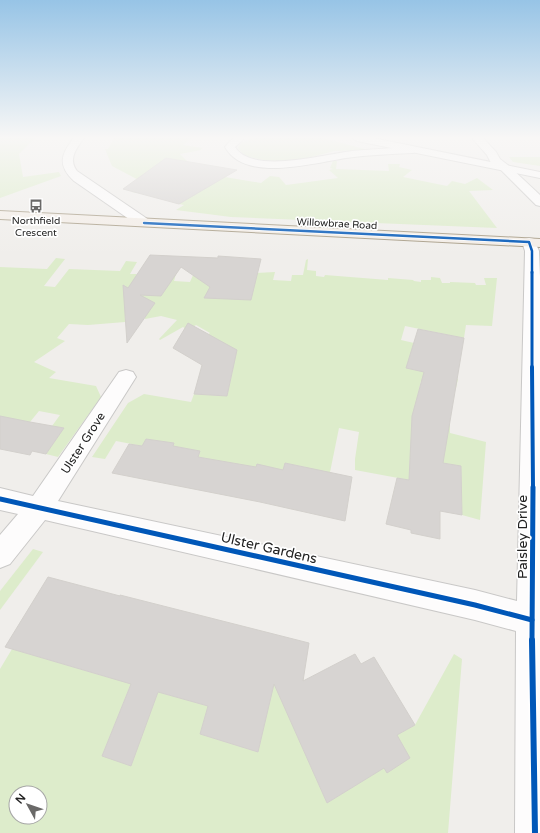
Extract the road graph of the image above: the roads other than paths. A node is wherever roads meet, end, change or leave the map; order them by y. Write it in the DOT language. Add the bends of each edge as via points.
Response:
graph roads {
  1 [pos="76,177"];
  2 [pos="514,177"];
  3 [pos="540,202"];
  4 [pos="0,215"];
  5 [pos="144,223"];
  6 [pos="535,242"];
  7 [pos="126,377"];
  8 [pos="536,478"];
  9 [pos="0,499"];
  10 [pos="39,508"];
  11 [pos="0,555"];
  12 [pos="532,620"];
  13 [pos="535,833"];
  1 -- 5 [label="street"];
  2 -- 3 [label="street"];
  4 -- 5 [label="main road, Willowbrae Road"];
  5 -- 6 [label="main road, Willowbrae Road"];
  6 -- 8 [label="street, Paisley Drive" via="532,251"];
  7 -- 10 [label="street, Ulster Grove"];
  8 -- 12 [label="street, Paisley Drive"];
  9 -- 10 [label="street, Ulster Gardens"];
  10 -- 11 [label="street, Ulster Grove"];
  10 -- 12 [label="street, Ulster Gardens"];
  12 -- 13 [label="street, Paisley Drive"];
}
